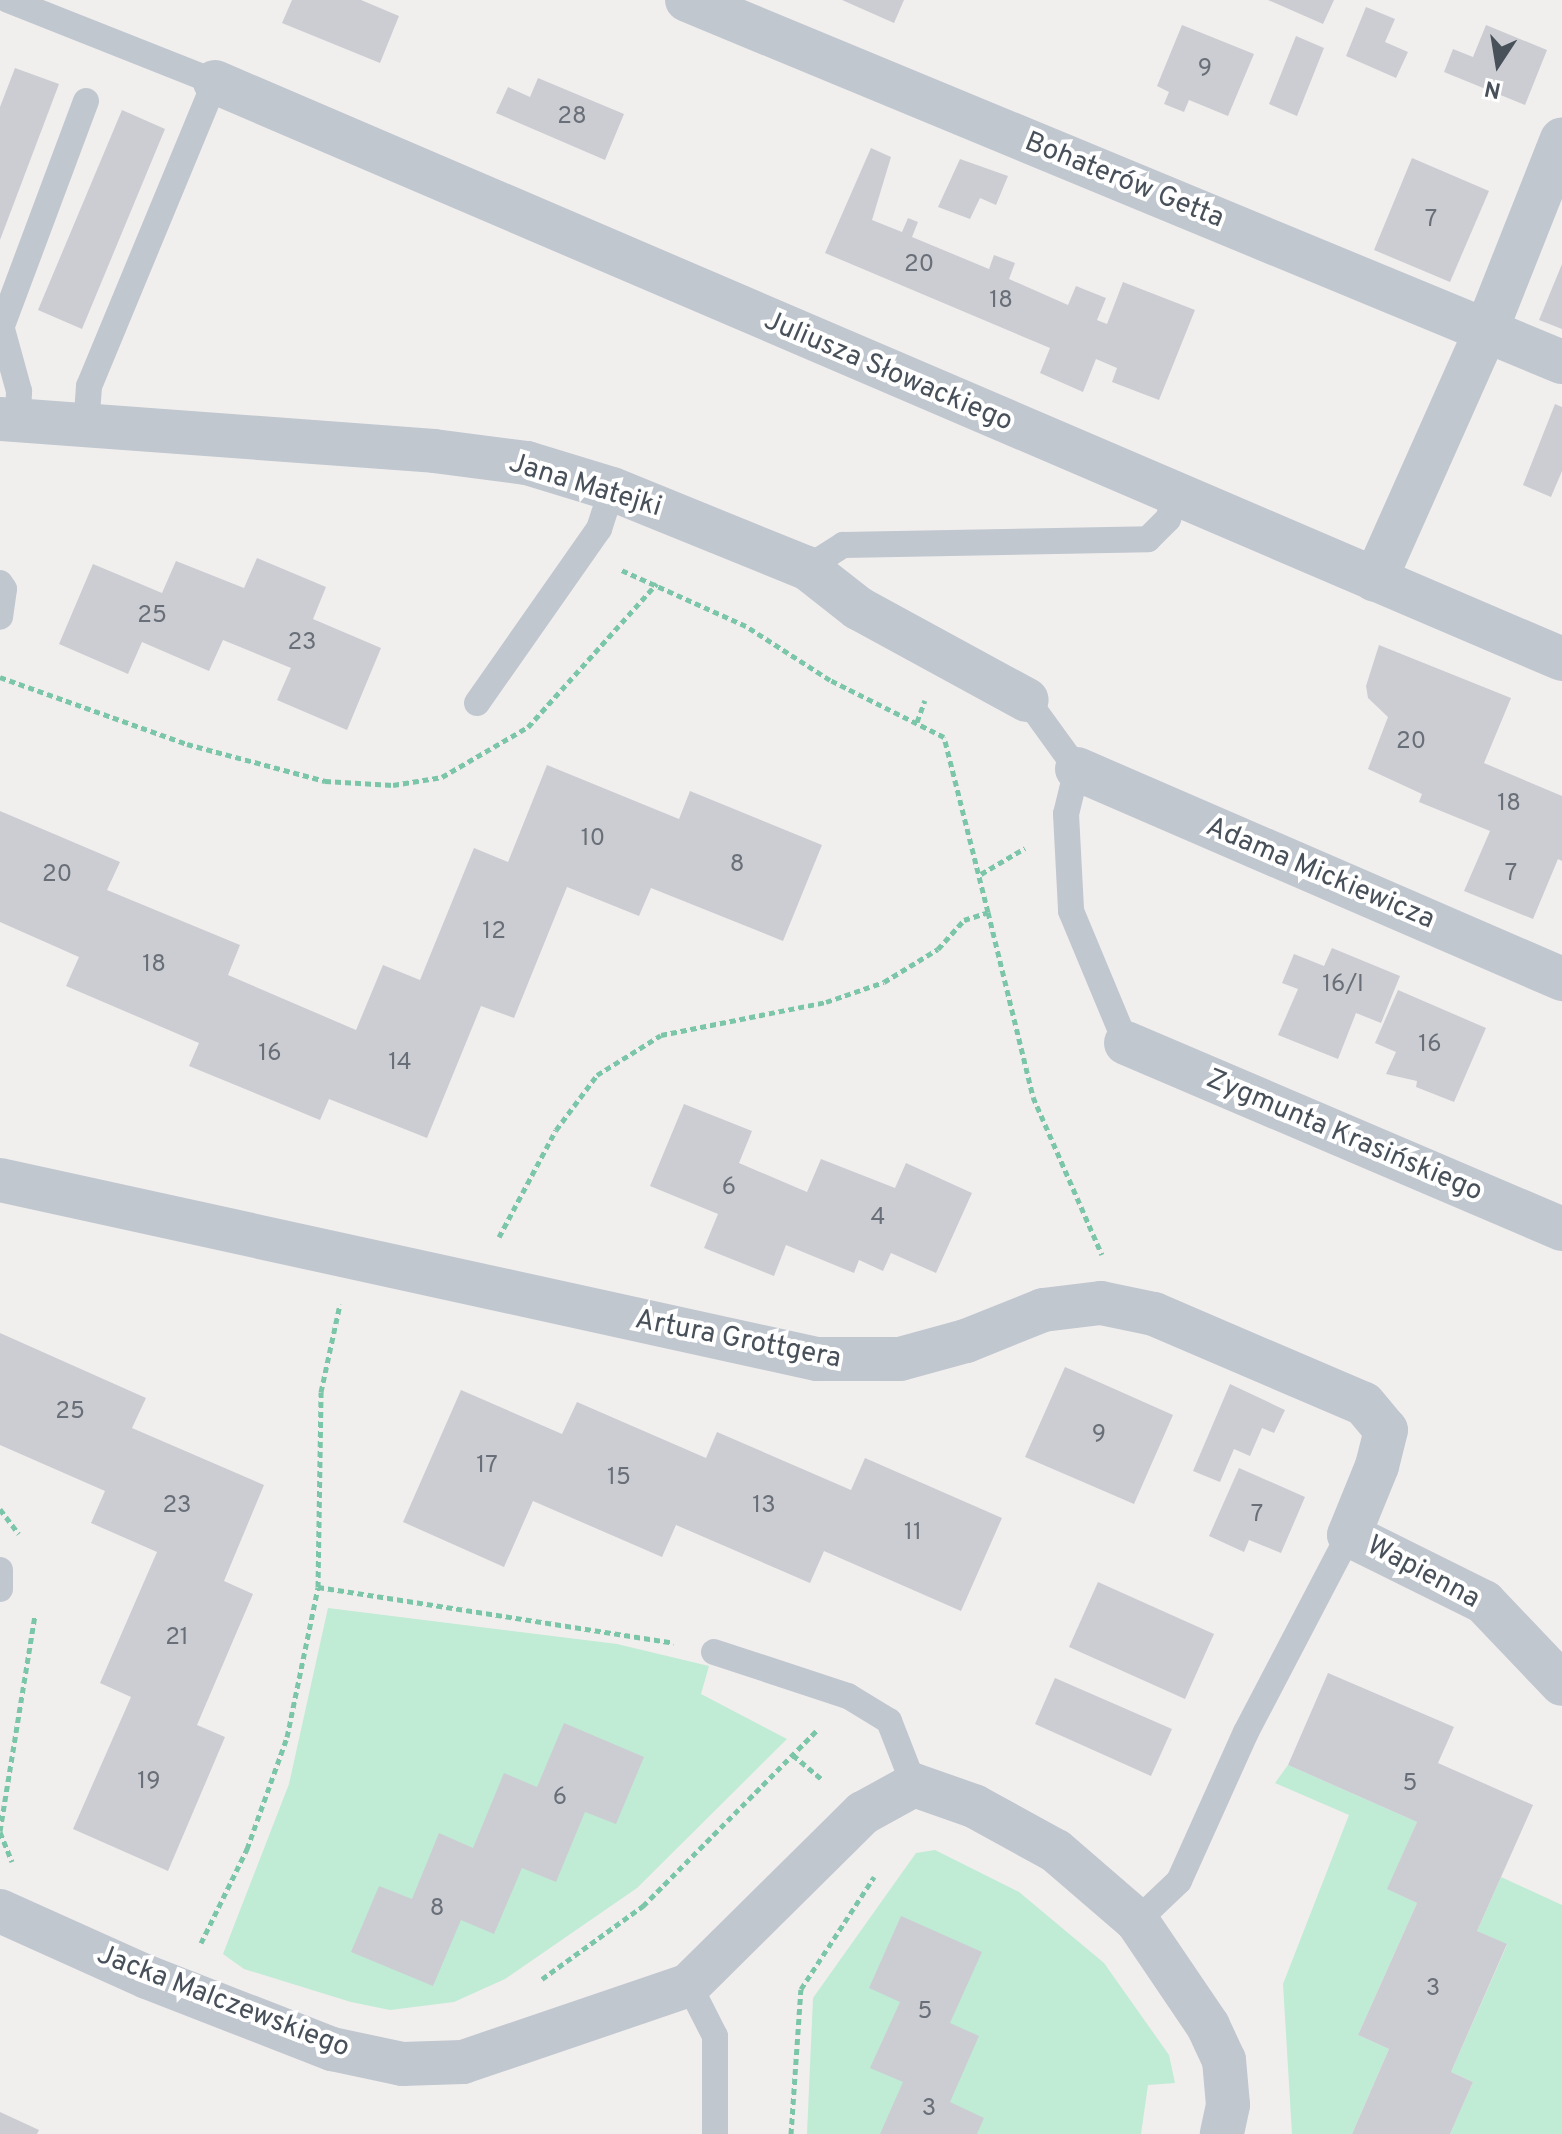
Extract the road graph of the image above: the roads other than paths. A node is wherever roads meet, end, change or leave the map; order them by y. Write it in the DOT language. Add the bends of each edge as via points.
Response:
graph roads {
  1 [pos="8,0"];
  2 [pos="687,0"];
  3 [pos="215,82"];
  4 [pos="86,101"];
  5 [pos="1562,139"];
  6 [pos="2,322"];
  7 [pos="1486,331"];
  8 [pos="1562,362"];
  9 [pos="9,420"];
  10 [pos="86,428"];
  11 [pos="612,489"];
  12 [pos="1176,497"];
  13 [pos="807,568"];
  14 [pos="1375,580"];
  15 [pos="0,583"];
  16 [pos="0,617"];
  17 [pos="1562,659"];
  18 [pos="1027,700"];
  19 [pos="477,703"];
  20 [pos="1077,769"];
  21 [pos="1562,979"];
  22 [pos="1126,1043"];
  23 [pos="0,1180"];
  24 [pos="1562,1229"];
  25 [pos="1349,1535"];
  26 [pos="0,1570"];
  27 [pos="0,1589"];
  28 [pos="714,1652"];
  29 [pos="1562,1684"];
  30 [pos="914,1785"];
  31 [pos="8,1892"];
  32 [pos="1137,1921"];
  33 [pos="689,1985"];
  34 [pos="715,2134"];
  35 [pos="1222,2134"];
  1 -- 3 [label="lane"];
  2 -- 7 [label="street, Bohaterów Getta"];
  3 -- 10 [label="lane" via="89,386"];
  3 -- 12 [label="street, Juliusza Słowackiego"];
  4 -- 6 [label="lane"];
  5 -- 7 [label="street"];
  6 -- 9 [label="lane" via="19,391"];
  7 -- 8 [label="street, Bohaterów Getta"];
  7 -- 14 [label="street"];
  9 -- 10 [label="street, Jana Matejki"];
  10 -- 11 [label="street, Jana Matejki" via="434,451 527,463"];
  11 -- 13 [label="street, Jana Matejki"];
  11 -- 19 [label="lane" via="599,529 582,556"];
  12 -- 13 [label="lane" via="1168,519 1148,539 843,545"];
  12 -- 14 [label="street, Juliusza Słowackiego"];
  13 -- 18 [label="street, Jana Matejki" via="858,608"];
  14 -- 17 [label="street, Juliusza Słowackiego"];
  15 -- 16 [label="lane"];
  18 -- 20 [label="lane"];
  20 -- 21 [label="street, Adama Mickiewicza"];
  20 -- 22 [label="lane" via="1066,814 1071,911"];
  22 -- 24 [label="street, Zygmunta Krasińskiego"];
  23 -- 25 [label="street, Artura Grottgera" via="817,1359 900,1359 966,1341 1043,1310 1101,1303 1154,1314 1364,1404 1386,1430"];
  25 -- 29 [label="street, Wapienna" via="1484,1602"];
  25 -- 32 [label="lane" via="1246,1732 1179,1881"];
  26 -- 27 [label="lane"];
  28 -- 30 [label="lane" via="848,1696 889,1721"];
  30 -- 32 [label="street" via="974,1806 1056,1851"];
  30 -- 33 [label="street, Jacka Malczewskiego" via="863,1813"];
  31 -- 33 [label="street, Jacka Malczewskiego" via="332,2049 402,2064 463,2062"];
  32 -- 35 [label="street" via="1208,2026 1224,2060 1228,2105"];
  33 -- 34 [label="lane" via="715,2036"];
}
